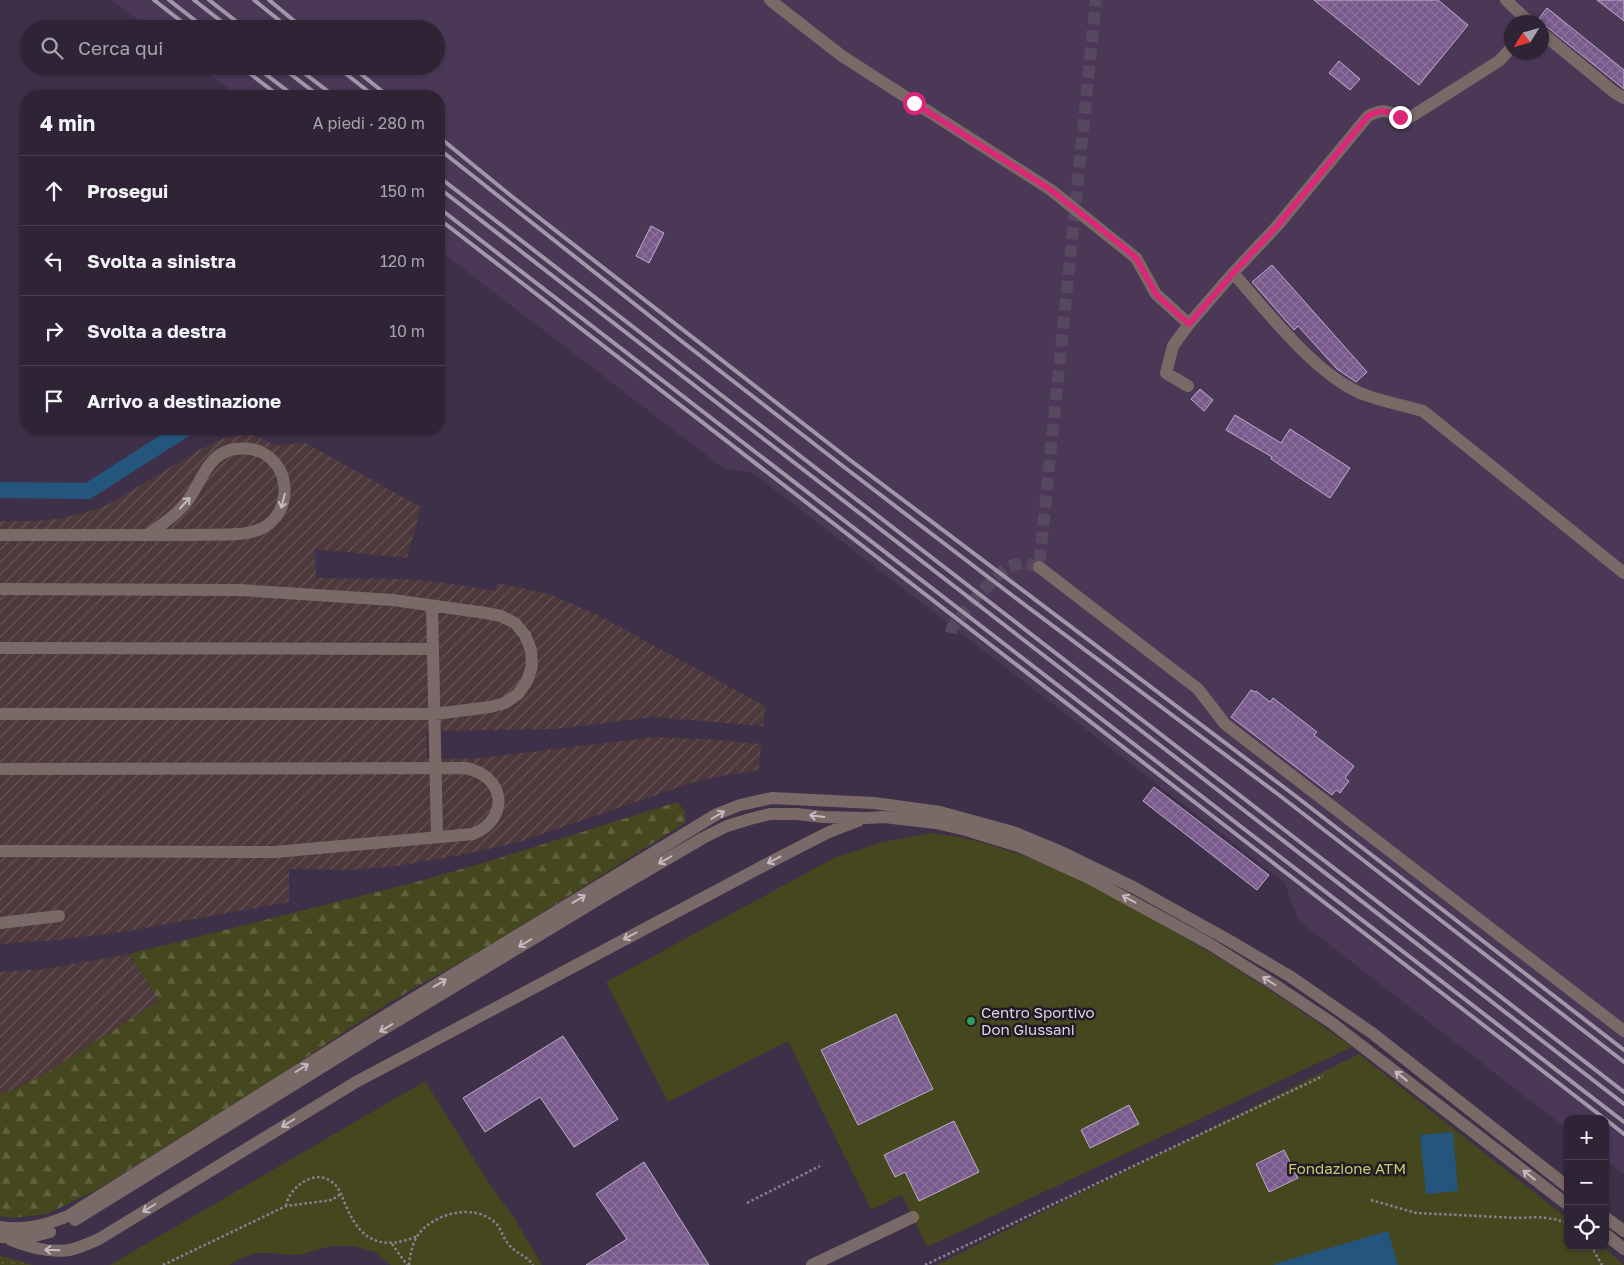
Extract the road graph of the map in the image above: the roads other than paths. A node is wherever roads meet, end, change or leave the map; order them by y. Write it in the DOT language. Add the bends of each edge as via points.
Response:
graph roads {
  1 [pos="770,0"];
  2 [pos="1506,0"];
  3 [pos="1522,15"];
  4 [pos="1549,39"];
  5 [pos="1504,55"];
  6 [pos="1624,98"];
  7 [pos="1233,273"];
  8 [pos="1189,324"];
  9 [pos="1188,386"];
  10 [pos="0,535"];
  11 [pos="148,535"];
  12 [pos="1039,567"];
  13 [pos="1624,573"];
  14 [pos="0,589"];
  15 [pos="432,606"];
  16 [pos="0,648"];
  17 [pos="433,649"];
  18 [pos="0,714"];
  19 [pos="434,714"];
  20 [pos="436,768"];
  21 [pos="0,769"];
  22 [pos="866,818"];
  23 [pos="437,837"];
  24 [pos="0,851"];
  25 [pos="59,916"];
  26 [pos="0,923"];
  27 [pos="1624,1031"];
  28 [pos="1564,1184"];
  29 [pos="1564,1202"];
  30 [pos="913,1217"];
  31 [pos="1609,1220"];
  32 [pos="1624,1231"];
  33 [pos="2,1234"];
  34 [pos="1609,1237"];
  35 [pos="1624,1249"];
  36 [pos="812,1265"];
  1 -- 8 [label="street" via="842,56 1051,190 1136,258 1156,294"];
  2 -- 3 [label="street"];
  4 -- 6 [label="street"];
  5 -- 7 [label="street" via="1409,118 1388,111 1376,111 1368,116 1278,225"];
  7 -- 8 [label="street"];
  7 -- 13 [label="street" via="1302,350 1339,381 1389,403 1422,411"];
  8 -- 9 [label="street" via="1173,346 1166,373"];
  10 -- 11 [label="street"];
  11 -- 11 [label="street, one-way" via="175,514 190,498 210,463 229,450 256,450 274,461 280,470 284,480 284,502 271,522 258,530"];
  12 -- 27 [label="street" via="1198,689 1225,724"];
  14 -- 15 [label="street" via="240,590 393,600"];
  15 -- 17 [label="street"];
  15 -- 19 [label="street" via="501,616 515,624 531,650 532,666 528,681 505,703"];
  16 -- 17 [label="street"];
  17 -- 19 [label="street"];
  18 -- 19 [label="street"];
  19 -- 20 [label="street"];
  20 -- 21 [label="street"];
  20 -- 23 [label="street"];
  20 -- 23 [label="street" via="476,770 493,784 498,804 491,823 483,830"];
  29 -- 22 [label="street, one-way" via="1332,1023 1267,979 1140,905 1055,862 992,838 936,824 884,817"];
  22 -- 33 [label="street, one-way" via="782,856 371,1073 99,1239 70,1250 52,1251 32,1248"];
  22 -- 33 [label="street, one-way" via="770,814 727,826 539,935 94,1210 50,1232 27,1238"];
  23 -- 24 [label="street" via="275,852"];
  25 -- 26 [label="street"];
  33 -- 28 [label="street, one-way" via="68,1216 375,1022 717,814 772,798 874,803 940,812 1013,832 1057,850 1230,940 1291,977 1372,1033"];
  30 -- 36 [label="street"];
  31 -- 32 [label="street"];
  34 -- 35 [label="street"];
}
